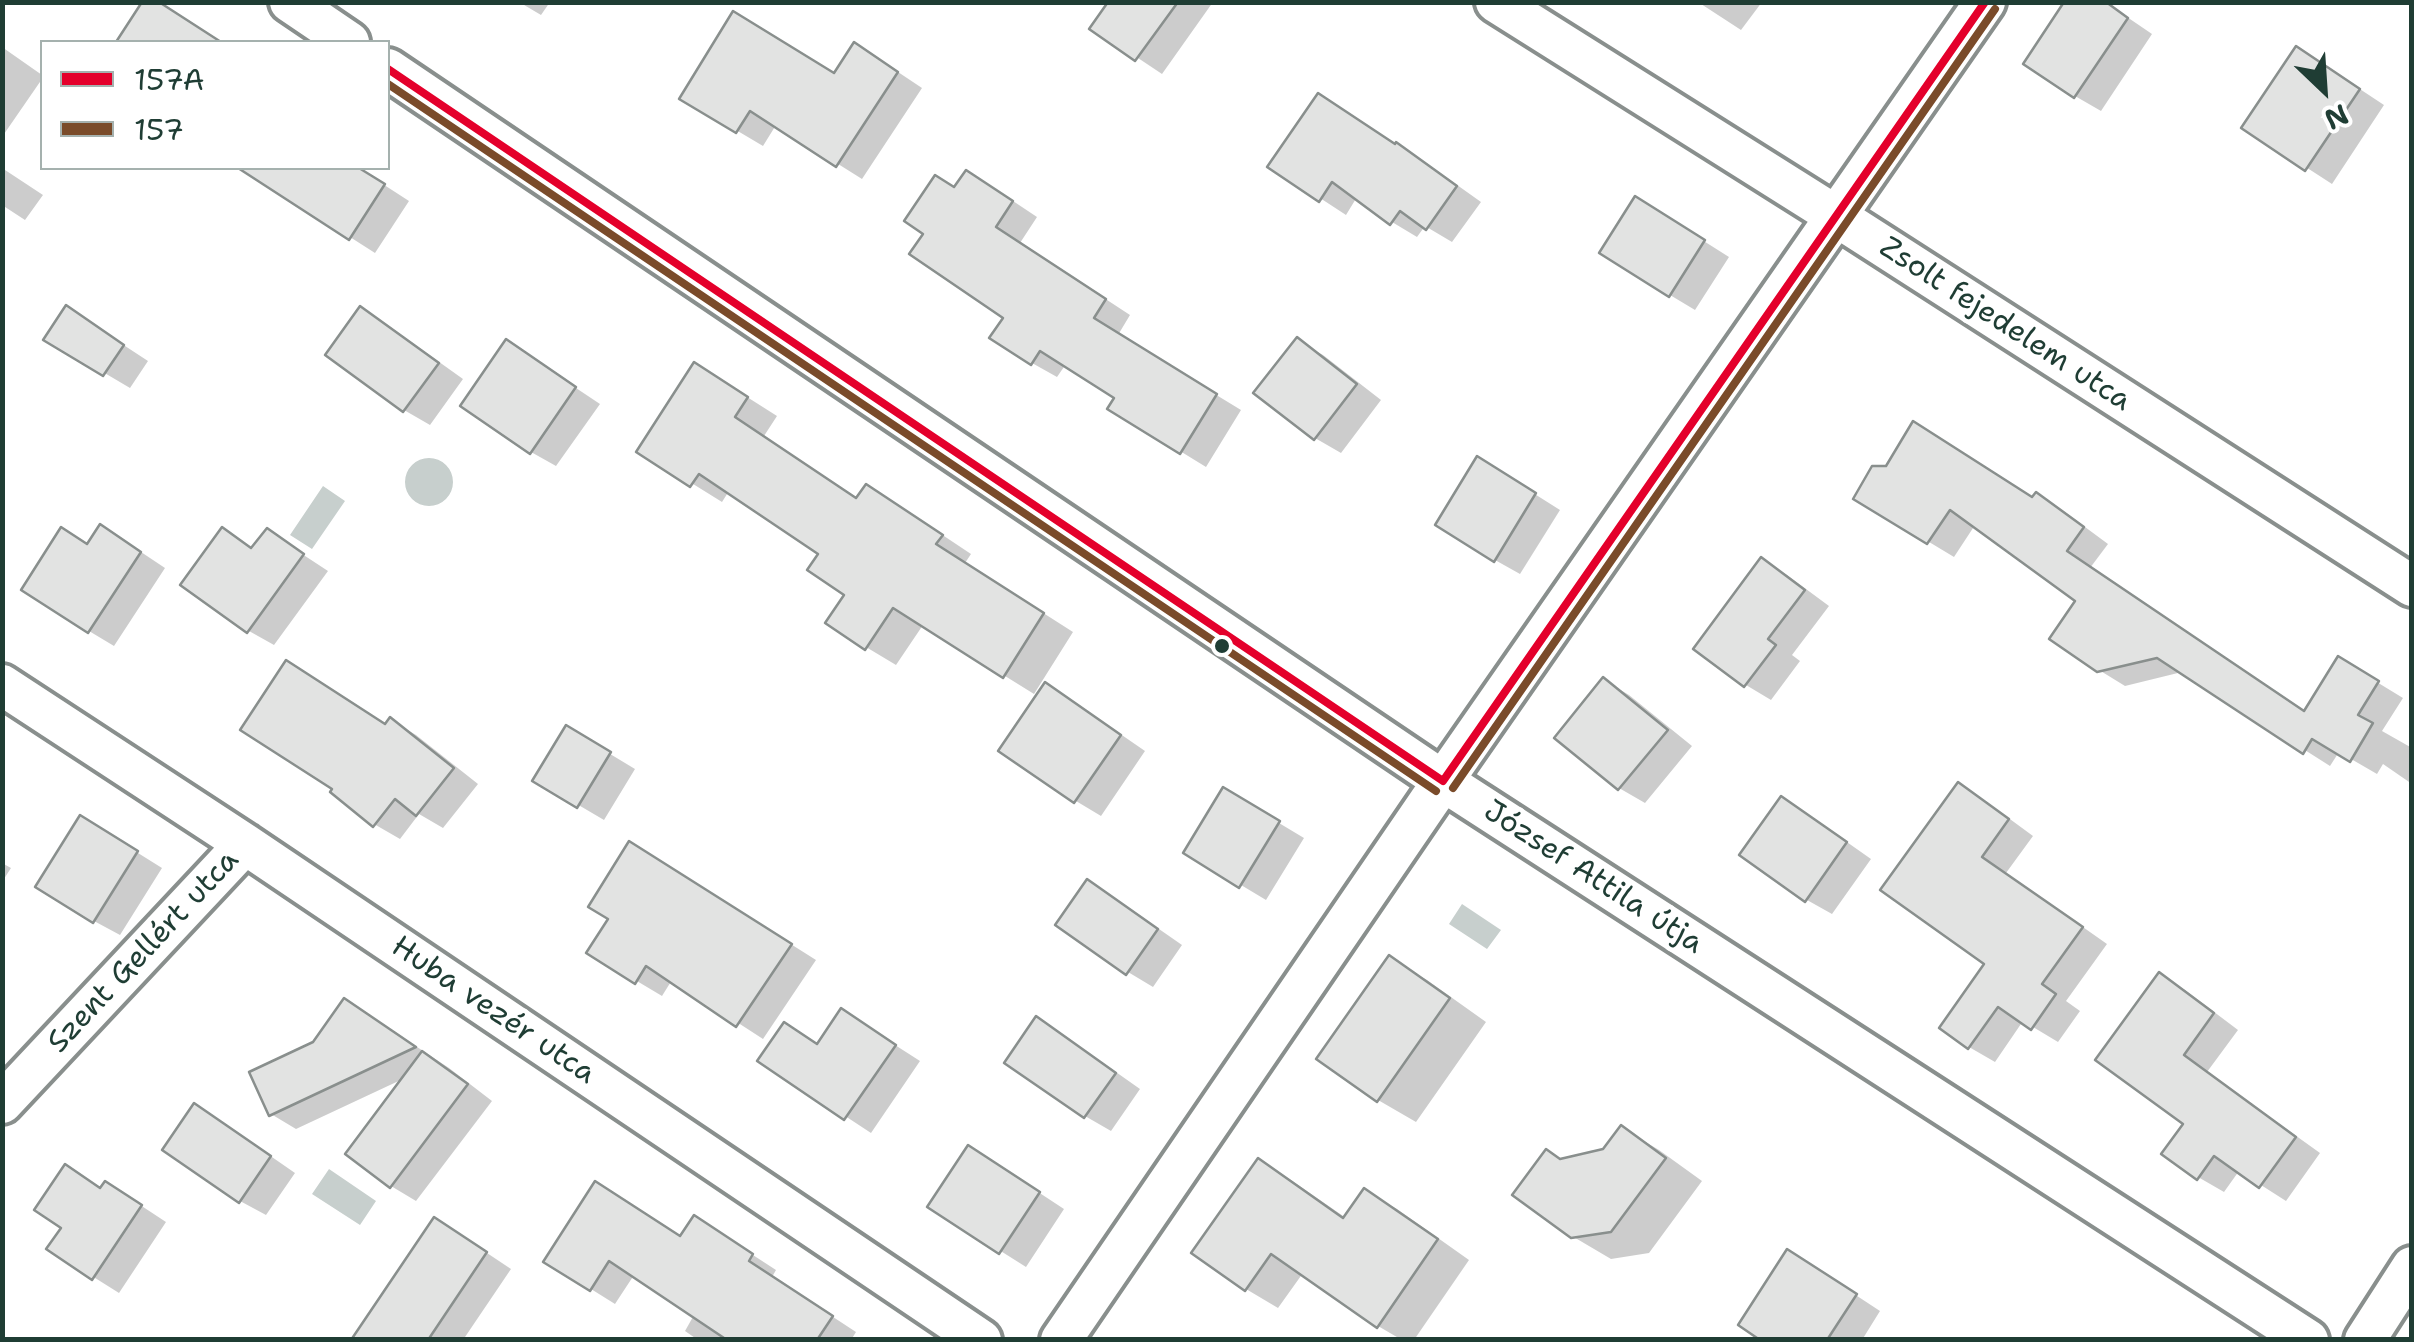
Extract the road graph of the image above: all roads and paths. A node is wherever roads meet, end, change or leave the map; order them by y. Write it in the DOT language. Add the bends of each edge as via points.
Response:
graph roads {
  1 [pos="290,2"];
  2 [pos="1496,2"];
  3 [pos="1985,2"];
  4 [pos="346,40"];
  5 [pos="390,69"];
  6 [pos="1836,216"];
  7 [pos="2412,586"];
  8 [pos="2,686"];
  9 [pos="1443,781"];
  10 [pos="245,844"];
  11 [pos="2,1103"];
  12 [pos="2412,1267"];
  13 [pos="981,1340"];
  14 [pos="1061,1340"];
  15 [pos="2308,1340"];
  16 [pos="2365,1340"];
  1 -- 4 [label="street"];
  2 -- 6 [label="street, Zsolt fejedelem utca"];
  3 -- 6 [label="street"];
  5 -- 9 [label="street, József Attila útja"];
  6 -- 7 [label="street, Zsolt fejedelem utca"];
  6 -- 9 [label="street"];
  8 -- 10 [label="street, Huba vezér utca"];
  9 -- 14 [label="street"];
  9 -- 15 [label="street, József Attila útja"];
  10 -- 11 [label="street, Szent Gellért utca"];
  10 -- 13 [label="street, Huba vezér utca"];
  12 -- 16 [label="street"];
}
